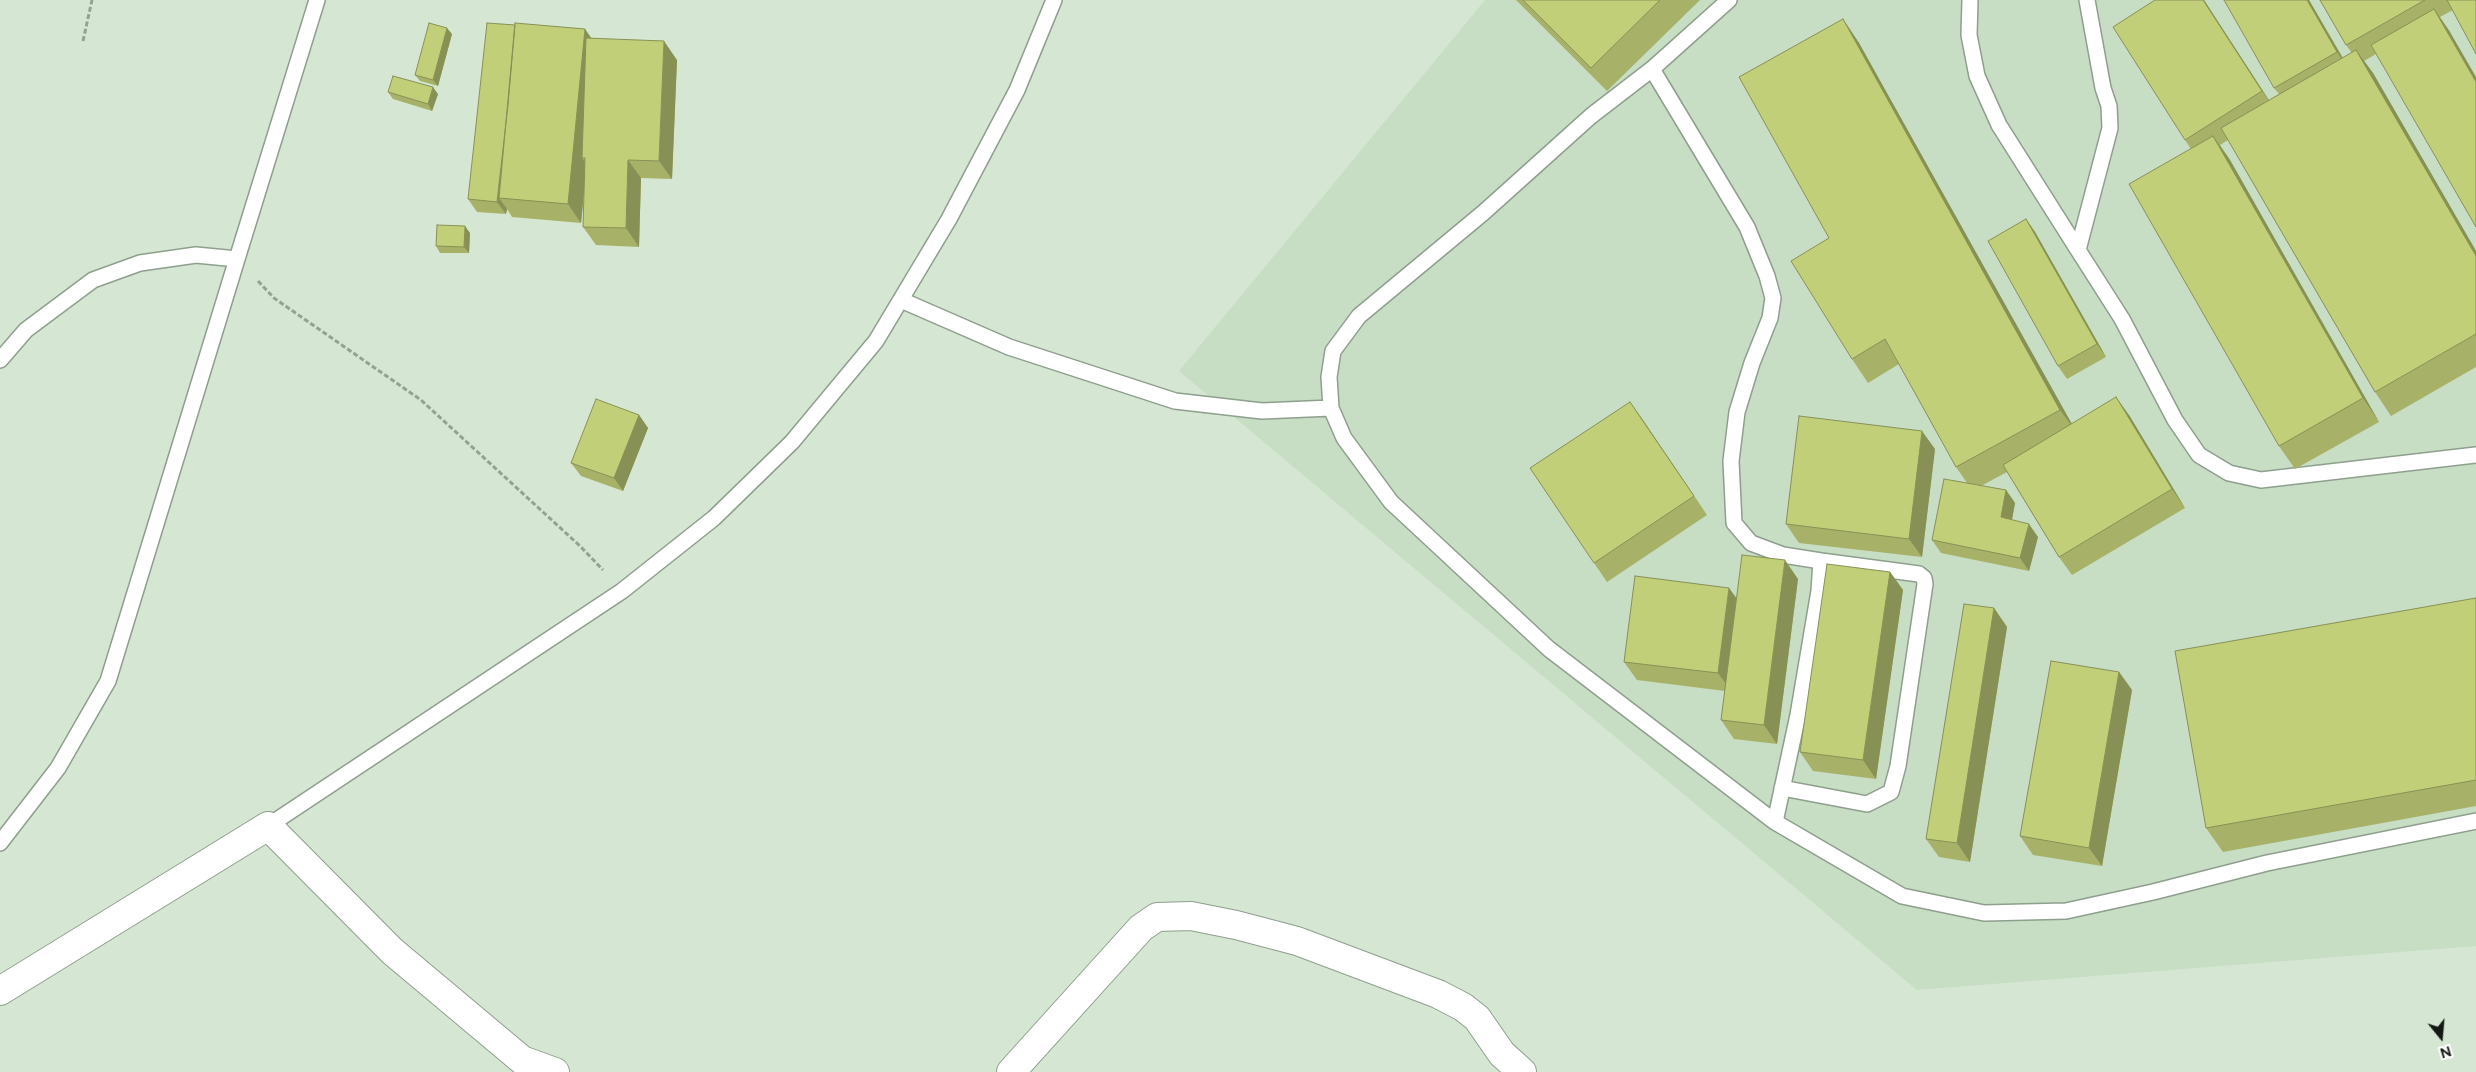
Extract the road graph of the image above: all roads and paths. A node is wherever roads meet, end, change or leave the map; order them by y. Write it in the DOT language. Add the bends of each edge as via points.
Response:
graph roads {
  1 [pos="92,0"];
  2 [pos="317,0"];
  3 [pos="1054,0"];
  4 [pos="1729,0"];
  5 [pos="1970,0"];
  6 [pos="2087,0"];
  7 [pos="82,40"];
  8 [pos="1652,69"];
  9 [pos="2078,250"];
  10 [pos="237,259"];
  11 [pos="901,300"];
  12 [pos="0,360"];
  13 [pos="1331,408"];
  14 [pos="2476,455"];
  15 [pos="1821,561"];
  16 [pos="622,591"];
  17 [pos="1782,788"];
  18 [pos="2476,821"];
  19 [pos="1775,822"];
  20 [pos="268,826"];
  21 [pos="0,843"];
  22 [pos="0,991"];
  23 [pos="555,1072"];
  24 [pos="1011,1072"];
  25 [pos="1522,1072"];
  1 -- 7 [label="path"];
  2 -- 10 [label="lane"];
  3 -- 11 [label="lane" via="1017,90 949,219"];
  4 -- 8 [label="lane"];
  5 -- 9 [label="lane" via="1969,35 1977,76 1999,125"];
  6 -- 9 [label="lane" via="2103,88 2110,106 2110,128"];
  8 -- 13 [label="lane" via="1591,116 1483,213 1359,316 1333,351 1329,377"];
  8 -- 15 [label="lane" via="1747,227 1773,298 1770,318 1736,412 1730,461 1734,523 1751,543 1783,555"];
  9 -- 14 [label="lane" via="2122,319 2175,420 2199,455 2229,472 2261,480"];
  10 -- 12 [label="lane" via="187,256 140,263 93,280 26,330"];
  10 -- 16 [label="path" via="274,298 421,400 580,546"];
  10 -- 21 [label="lane" via="108,681 58,768"];
  11 -- 13 [label="lane" via="1009,347 1175,401 1262,411"];
  11 -- 16 [label="lane" via="876,341 792,442 714,518"];
  13 -- 19 [label="lane" via="1344,438 1390,502 1549,649"];
  15 -- 17 [label="lane" via="1819,591"];
  15 -- 17 [label="lane" via="1919,574 1924,578 1898,766 1891,792 1867,804"];
  16 -- 20 [label="lane"];
  17 -- 19 [label="lane"];
  18 -- 19 [label="lane" via="2267,863 2066,911 1984,913 1902,896"];
  20 -- 22 [label="street"];
  20 -- 23 [label="street" via="392,951 522,1060"];
  24 -- 25 [label="street" via="1141,928 1157,917 1191,916 1297,940 1438,994 1477,1018 1502,1054"];
}
